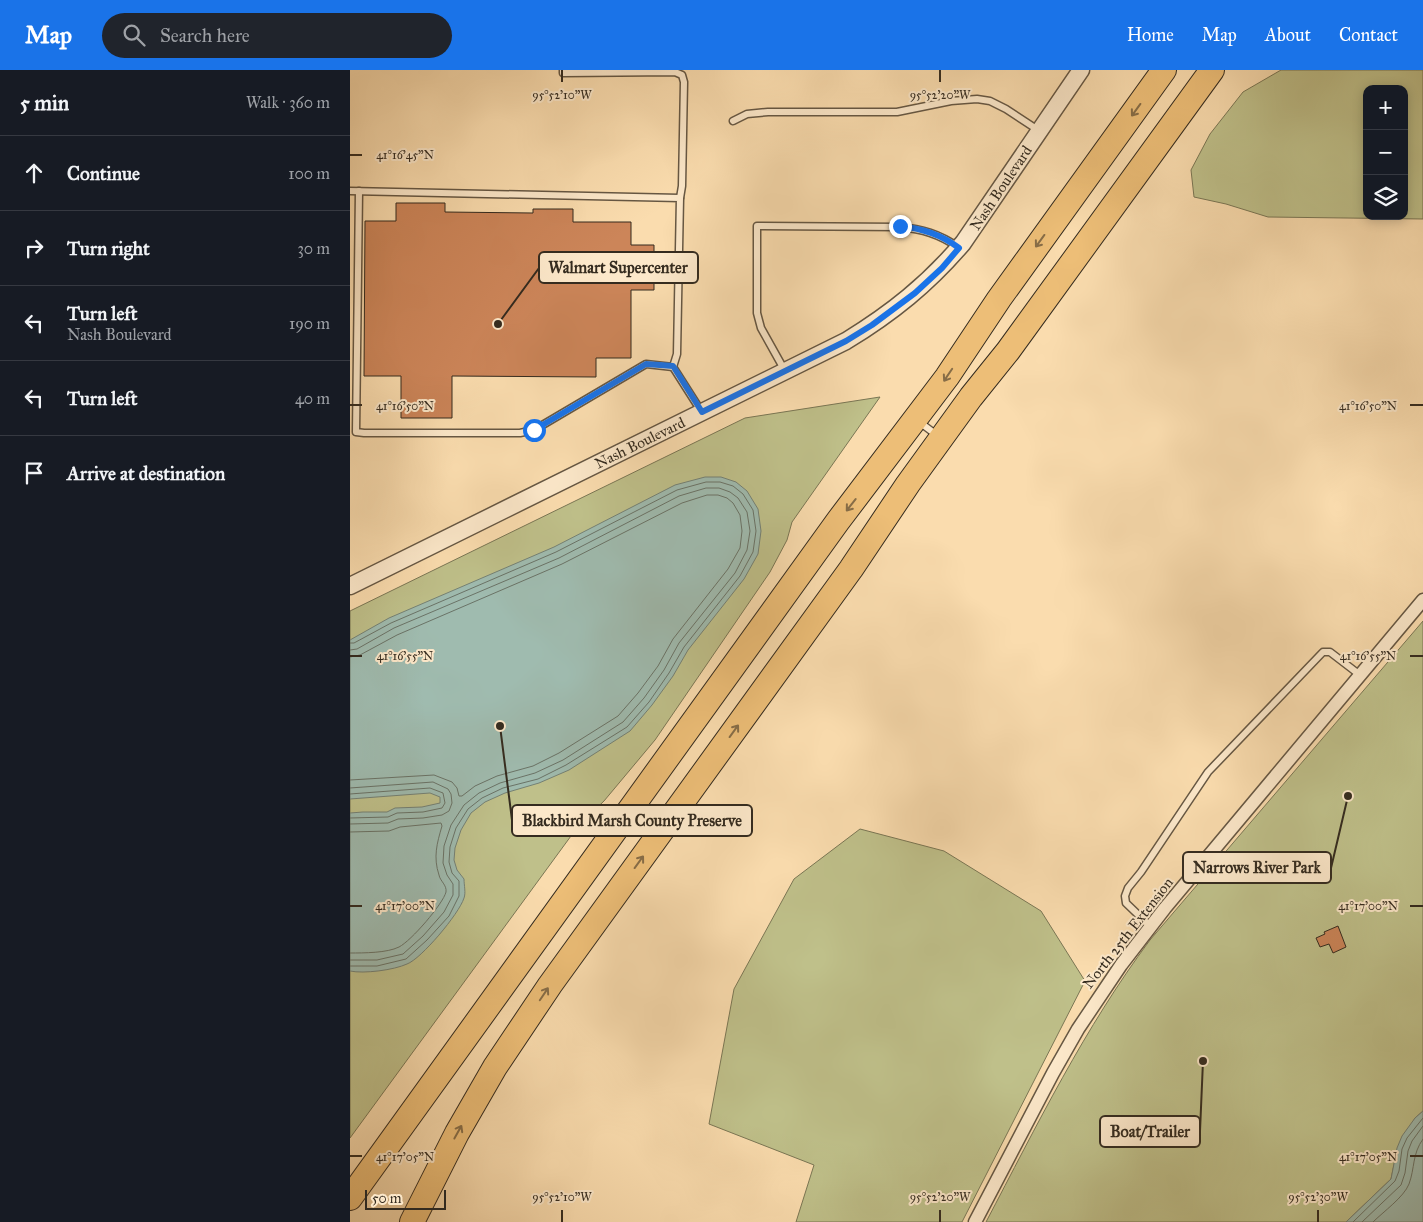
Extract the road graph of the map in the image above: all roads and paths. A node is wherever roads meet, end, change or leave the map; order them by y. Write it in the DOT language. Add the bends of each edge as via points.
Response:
graph roads {
  1 [pos="562,70"];
  2 [pos="1080,70"];
  3 [pos="1164,70"];
  4 [pos="1212,70"];
  5 [pos="733,122"];
  6 [pos="1039,131"];
  7 [pos="350,191"];
  8 [pos="359,191"];
  9 [pos="680,198"];
  10 [pos="959,248"];
  11 [pos="673,366"];
  12 [pos="785,371"];
  13 [pos="702,412"];
  14 [pos="915,419"];
  15 [pos="941,438"];
  16 [pos="350,586"];
  17 [pos="1423,600"];
  18 [pos="1360,676"];
  19 [pos="1151,926"];
  20 [pos="350,1198"];
  21 [pos="412,1222"];
  22 [pos="975,1222"];
  1 -- 9 [label="lane" via="562,73 675,72 682,75"];
  2 -- 6 [label="street, Nash Boulevard"];
  3 -- 14 [label="highway, one-way"];
  4 -- 15 [label="highway"];
  5 -- 6 [label="lane" via="747,114 768,112 897,112 977,99 1006,109"];
  6 -- 10 [label="street, Nash Boulevard"];
  7 -- 8 [label="lane"];
  8 -- 9 [label="lane"];
  8 -- 11 [label="lane" via="356,432 520,433 534,430 646,364"];
  9 -- 11 [label="lane" via="677,354"];
  10 -- 12 [label="street, Nash Boulevard" via="915,293 879,320 846,341"];
  10 -- 12 [label="lane" via="936,234 900,226 757,226 757,313 761,328"];
  11 -- 13 [label="lane"];
  12 -- 13 [label="street, Nash Boulevard"];
  13 -- 16 [label="street, Nash Boulevard"];
  14 -- 15 [label="lane"];
  14 -- 20 [label="highway, one-way"];
  21 -- 15 [label="highway, one-way" via="495,1067 550,985 851,570"];
  17 -- 18 [label="street, North 25th Extension"];
  18 -- 19 [label="street, North 25th Extension"];
  18 -- 19 [label="lane" via="1330,652 1323,652 1208,772 1125,896 1126,903"];
  19 -- 22 [label="street, North 25th Extension" via="1078,1028"];
}
